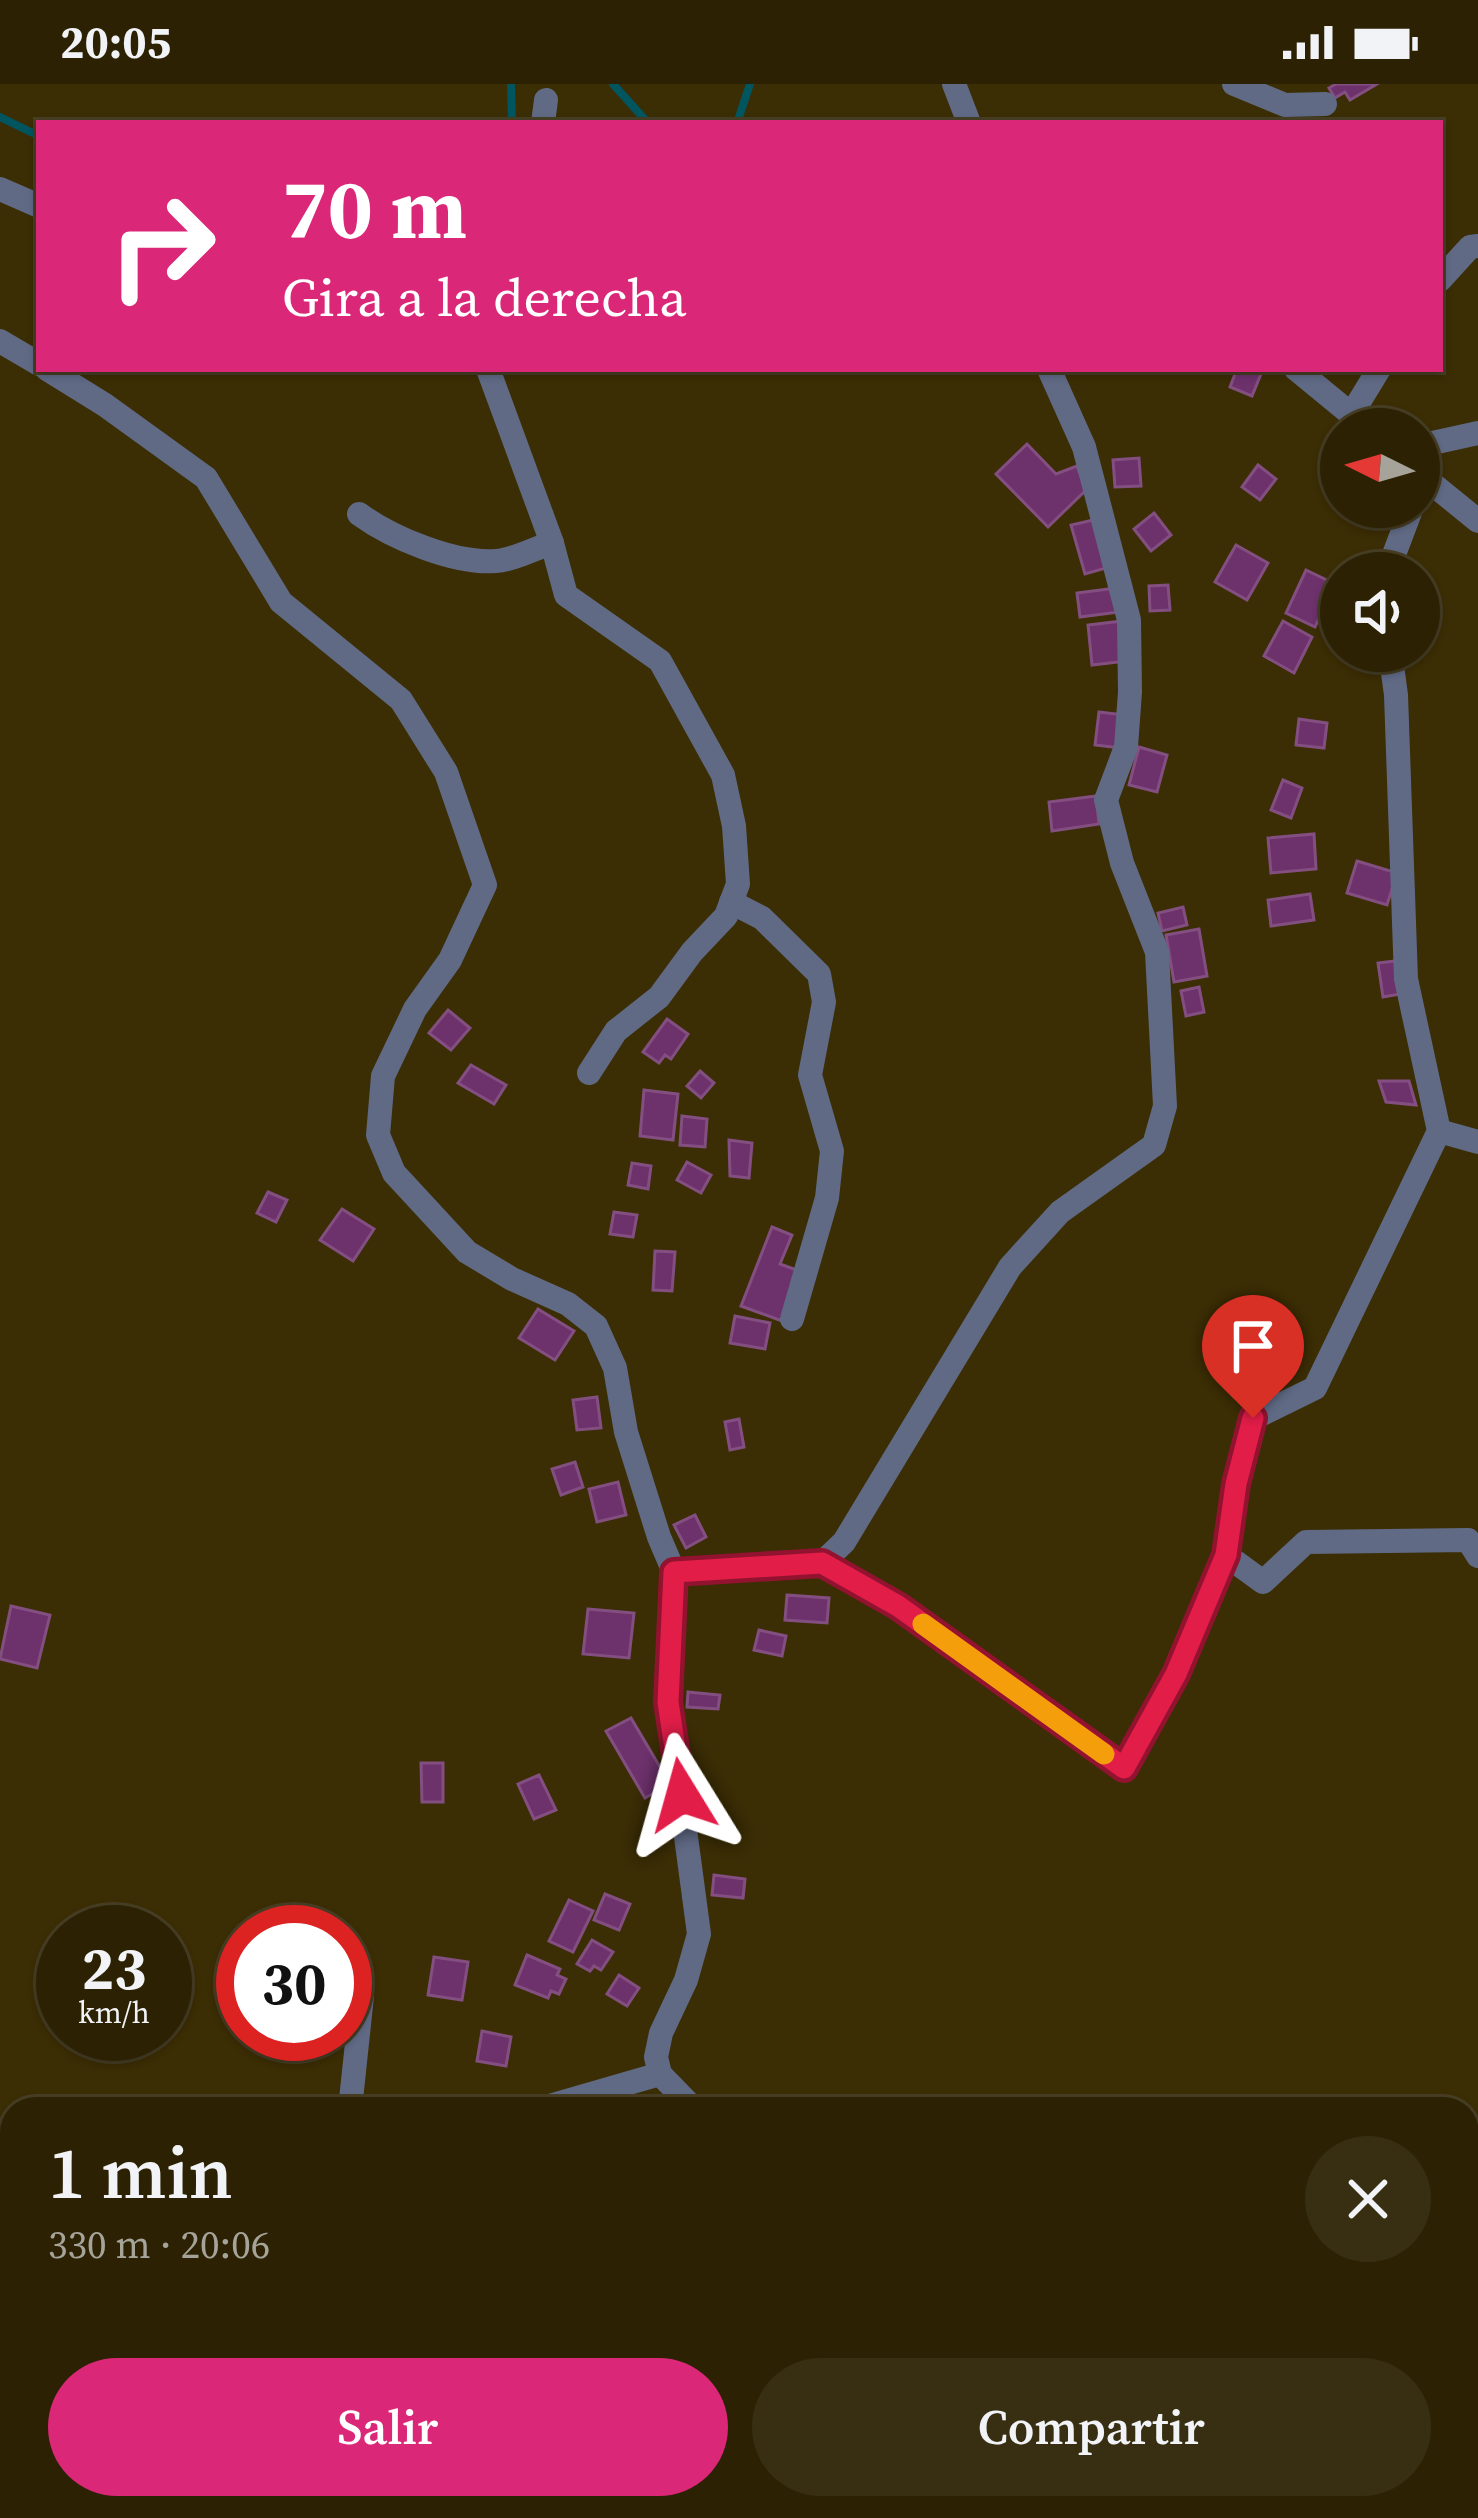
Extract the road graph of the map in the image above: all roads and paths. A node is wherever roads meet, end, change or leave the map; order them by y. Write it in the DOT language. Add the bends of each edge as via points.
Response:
graph roads {
  1 [pos="953,84"];
  2 [pos="1234,84"];
  3 [pos="1325,104"];
  4 [pos="968,120"];
  5 [pos="0,189"];
  6 [pos="36,205"];
  7 [pos="1478,246"];
  8 [pos="1443,277"];
  9 [pos="0,341"];
  10 [pos="36,362"];
  11 [pos="52,372"];
  12 [pos="489,372"];
  13 [pos="1049,372"];
  14 [pos="1300,372"];
  15 [pos="1378,372"];
  16 [pos="1343,408"];
  17 [pos="1365,408"];
  18 [pos="1478,433"];
  19 [pos="1440,441"];
  20 [pos="1440,494"];
  21 [pos="358,514"];
  22 [pos="1478,521"];
  23 [pos="552,543"];
  24 [pos="1393,672"];
  25 [pos="731,902"];
  26 [pos="590,1073"];
  27 [pos="1439,1131"];
  28 [pos="1478,1142"];
  29 [pos="793,1319"];
  30 [pos="1226,1555"];
  31 [pos="1478,1556"];
  32 [pos="822,1563"];
  33 [pos="674,1572"];
  34 [pos="355,2061"];
  35 [pos="660,2074"];
  36 [pos="351,2097"];
  37 [pos="619,2097"];
  38 [pos="682,2097"];
  1 -- 4 [label="street"];
  2 -- 3 [label="street" via="1285,105"];
  5 -- 6 [label="street"];
  7 -- 8 [label="street"];
  9 -- 10 [label="street"];
  11 -- 33 [label="street" via="206,478 281,602 401,700 446,772 485,885 382,1076 378,1135 394,1173 466,1252 596,1326"];
  12 -- 23 [label="street"];
  13 -- 32 [label="street" via="1084,447 1129,620 1126,747 1106,800 1157,952 1165,1106 1154,1145 1060,1212 1010,1267 844,1543"];
  14 -- 16 [label="street"];
  15 -- 17 [label="street"];
  18 -- 19 [label="street"];
  20 -- 22 [label="street"];
  21 -- 23 [label="street" via="426,549 498,561"];
  23 -- 25 [label="street" via="566,595 660,661 722,776 734,826 738,884"];
  24 -- 27 [label="street" via="1406,979"];
  25 -- 26 [label="street" via="659,997 616,1030"];
  25 -- 29 [label="street" via="762,918 819,974 824,1002 810,1075 832,1151 830,1175"];
  27 -- 28 [label="street"];
  27 -- 30 [label="street" via="1316,1388 1253,1418"];
  30 -- 31 [label="street" via="1263,1582 1306,1542 1468,1540"];
  30 -- 32 [label="street" via="1176,1674 1124,1768 898,1606"];
  32 -- 33 [label="street"];
  33 -- 35 [label="street" via="668,1702 699,1934 661,2032"];
  34 -- 36 [label="street"];
  35 -- 37 [label="street"];
  35 -- 38 [label="street"];
}
